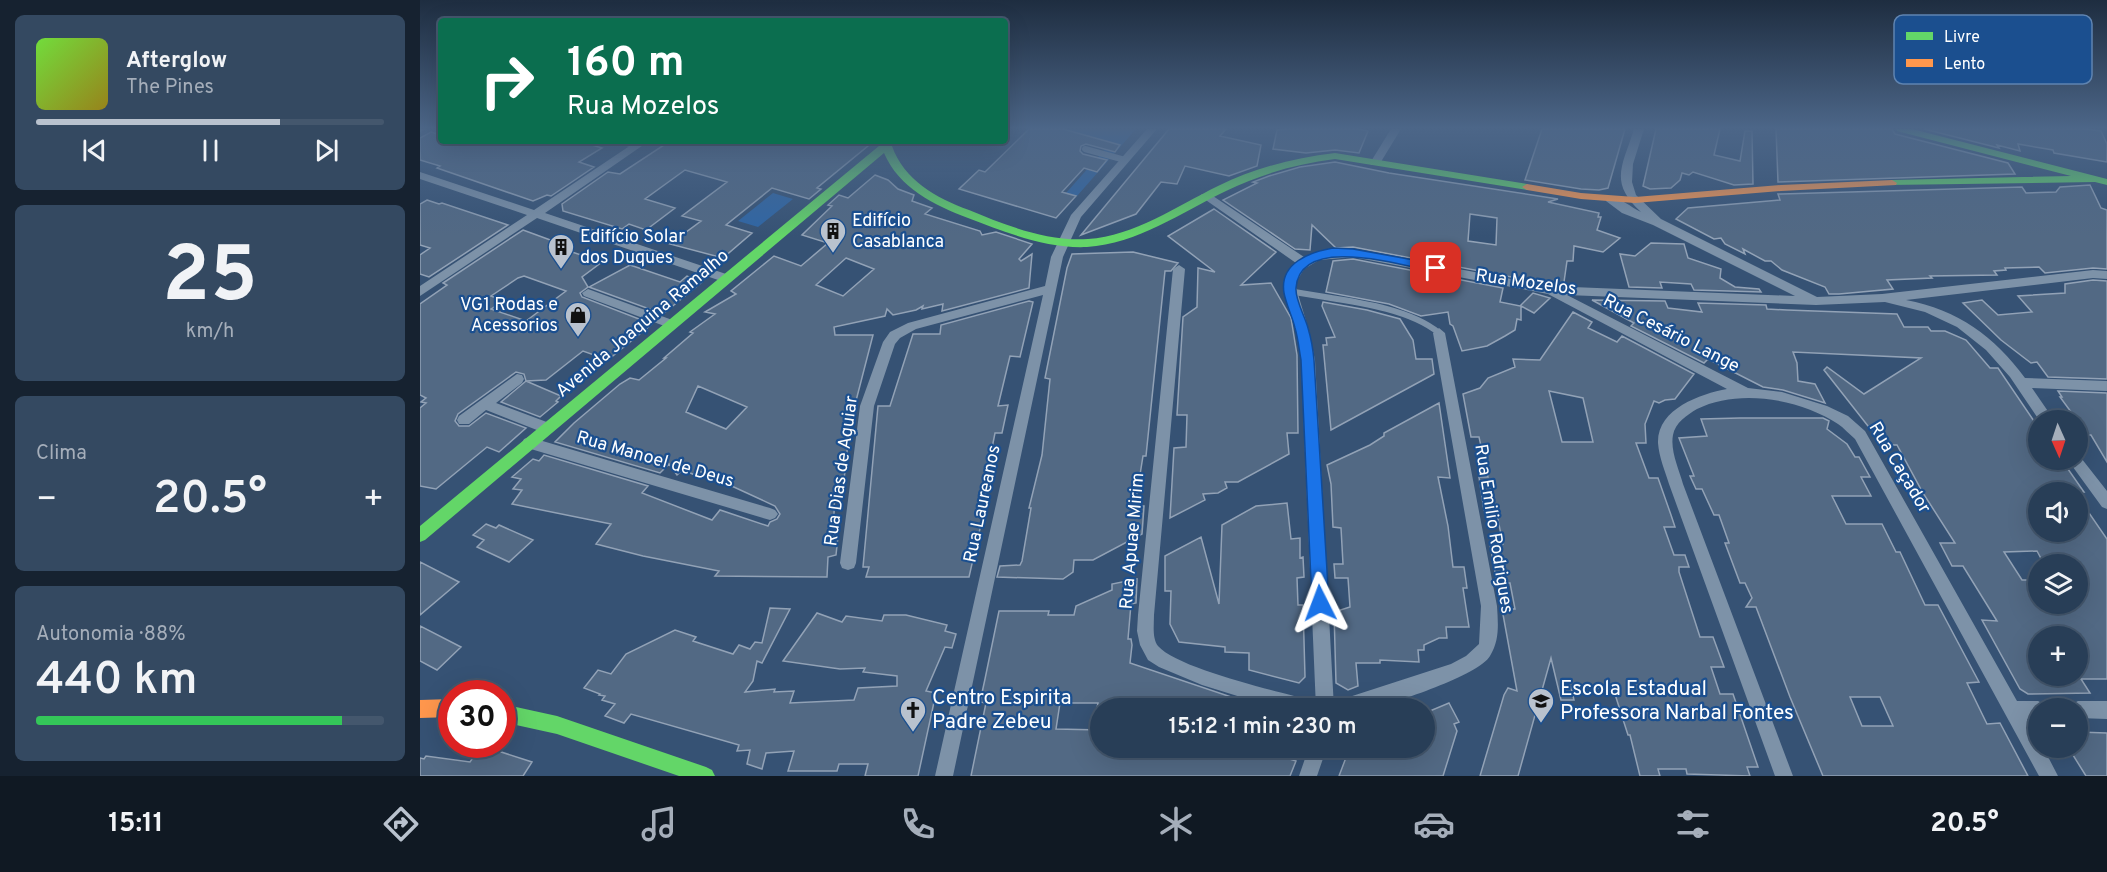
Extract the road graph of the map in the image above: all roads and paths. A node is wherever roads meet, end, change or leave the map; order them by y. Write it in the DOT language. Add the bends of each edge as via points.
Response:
graph roads {
  1 [pos="608,165"];
  2 [pos="860,165"];
  3 [pos="895,165"];
  4 [pos="1120,165"];
  5 [pos="1272,165"];
  6 [pos="1389,165"];
  7 [pos="1629,165"];
  8 [pos="2025,165"];
  9 [pos="2040,165"];
  10 [pos="420,175"];
  11 [pos="2010,180"];
  12 [pos="2101,180"];
  13 [pos="1206,196"];
  14 [pos="1610,199"];
  15 [pos="1635,200"];
  16 [pos="536,214"];
  17 [pos="1656,222"];
  18 [pos="1063,241"];
  19 [pos="1303,262"];
  20 [pos="1179,269"];
  21 [pos="2107,275"];
  22 [pos="725,278"];
  23 [pos="1049,289"];
  24 [pos="1548,290"];
  25 [pos="1290,291"];
  26 [pos="420,292"];
  27 [pos="588,293"];
  28 [pos="1882,298"];
  29 [pos="1816,301"];
  30 [pos="671,324"];
  31 [pos="1438,333"];
  32 [pos="517,378"];
  33 [pos="2021,383"];
  34 [pos="2107,386"];
  35 [pos="1746,393"];
  36 [pos="485,404"];
  37 [pos="2040,410"];
  38 [pos="464,420"];
  39 [pos="547,428"];
  40 [pos="530,443"];
  41 [pos="2083,470"];
  42 [pos="2090,479"];
  43 [pos="2107,479"];
  44 [pos="2107,503"];
  45 [pos="770,514"];
  46 [pos="420,535"];
  47 [pos="848,563"];
  48 [pos="1274,698"];
  49 [pos="1325,698"];
  50 [pos="1373,698"];
  51 [pos="438,708"];
  52 [pos="420,709"];
  53 [pos="2013,710"];
  54 [pos="2028,710"];
  55 [pos="2088,710"];
  56 [pos="2107,710"];
  57 [pos="516,716"];
  58 [pos="1314,758"];
  59 [pos="667,771"];
  60 [pos="706,776"];
  61 [pos="944,776"];
  62 [pos="1308,776"];
  63 [pos="1784,776"];
  64 [pos="2049,776"];
  1 -- 16 [label="street"];
  2 -- 22 [label="street, Avenida Joaquina Ramalho"];
  3 -- 18 [label="street" via="931,197 968,213"];
  4 -- 18 [label="street, Rua Laureanos" via="1077,215"];
  5 -- 13 [label="street"];
  6 -- 14 [label="street"];
  7 -- 15 [label="street" via="1624,181"];
  8 -- 11 [label="street" via="2029,172"];
  9 -- 12 [label="street"];
  10 -- 16 [label="street"];
  11 -- 12 [label="street"];
  11 -- 15 [label="street" via="1781,188"];
  13 -- 18 [label="street" via="1121,236 1089,243"];
  13 -- 19 [label="street"];
  14 -- 15 [label="street"];
  14 -- 17 [label="street"];
  15 -- 17 [label="street"];
  16 -- 22 [label="street"];
  16 -- 26 [label="street"];
  17 -- 29 [label="street"];
  18 -- 23 [label="street, Rua Laureanos"];
  19 -- 24 [label="street, Rua Mozelos" via="1316,255 1353,253"];
  19 -- 25 [label="street" via="1292,274"];
  20 -- 48 [label="street, Rua Apuae Mirim" via="1146,615 1147,644 1155,655 1176,667"];
  21 -- 28 [label="street"];
  22 -- 30 [label="street, Avenida Joaquina Ramalho"];
  23 -- 47 [label="street, Rua Dias de Aguiar" via="912,326 889,342 867,406"];
  23 -- 61 [label="street, Rua Laureanos"];
  24 -- 29 [label="street, Rua Mozelos"];
  24 -- 35 [label="street, Rua Cesário Lange"];
  25 -- 31 [label="lane" via="1408,317 1430,324"];
  25 -- 49 [label="street" via="1308,360"];
  27 -- 30 [label="street"];
  28 -- 29 [label="street, Rua Mozelos"];
  28 -- 33 [label="street" via="1942,313 1968,326 1997,351"];
  30 -- 39 [label="street, Avenida Joaquina Ramalho"];
  31 -- 50 [label="street, Rua Emilio Rodrigues" via="1489,606 1490,636 1481,655 1461,669"];
  32 -- 36 [label="street"];
  33 -- 34 [label="street"];
  33 -- 37 [label="street"];
  35 -- 53 [label="street, Rua Caçador" via="1819,409 1843,420 1860,435"];
  35 -- 63 [label="street, Rua Caçador" via="1692,405 1676,416 1666,432 1667,454"];
  36 -- 38 [label="street"];
  36 -- 39 [label="street"];
  39 -- 40 [label="street, Avenida Joaquina Ramalho"];
  40 -- 45 [label="street, Rua Manoel de Deus"];
  40 -- 46 [label="street, Avenida Joaquina Ramalho"];
  41 -- 42 [label="street"];
  42 -- 43 [label="street"];
  42 -- 44 [label="street"];
  51 -- 52 [label="street"];
  53 -- 54 [label="street"];
  53 -- 64 [label="street, Rua Caçador"];
  55 -- 56 [label="street"];
  57 -- 59 [label="street" via="557,725"];
  58 -- 62 [label="street"];
  59 -- 60 [label="street"];
}
